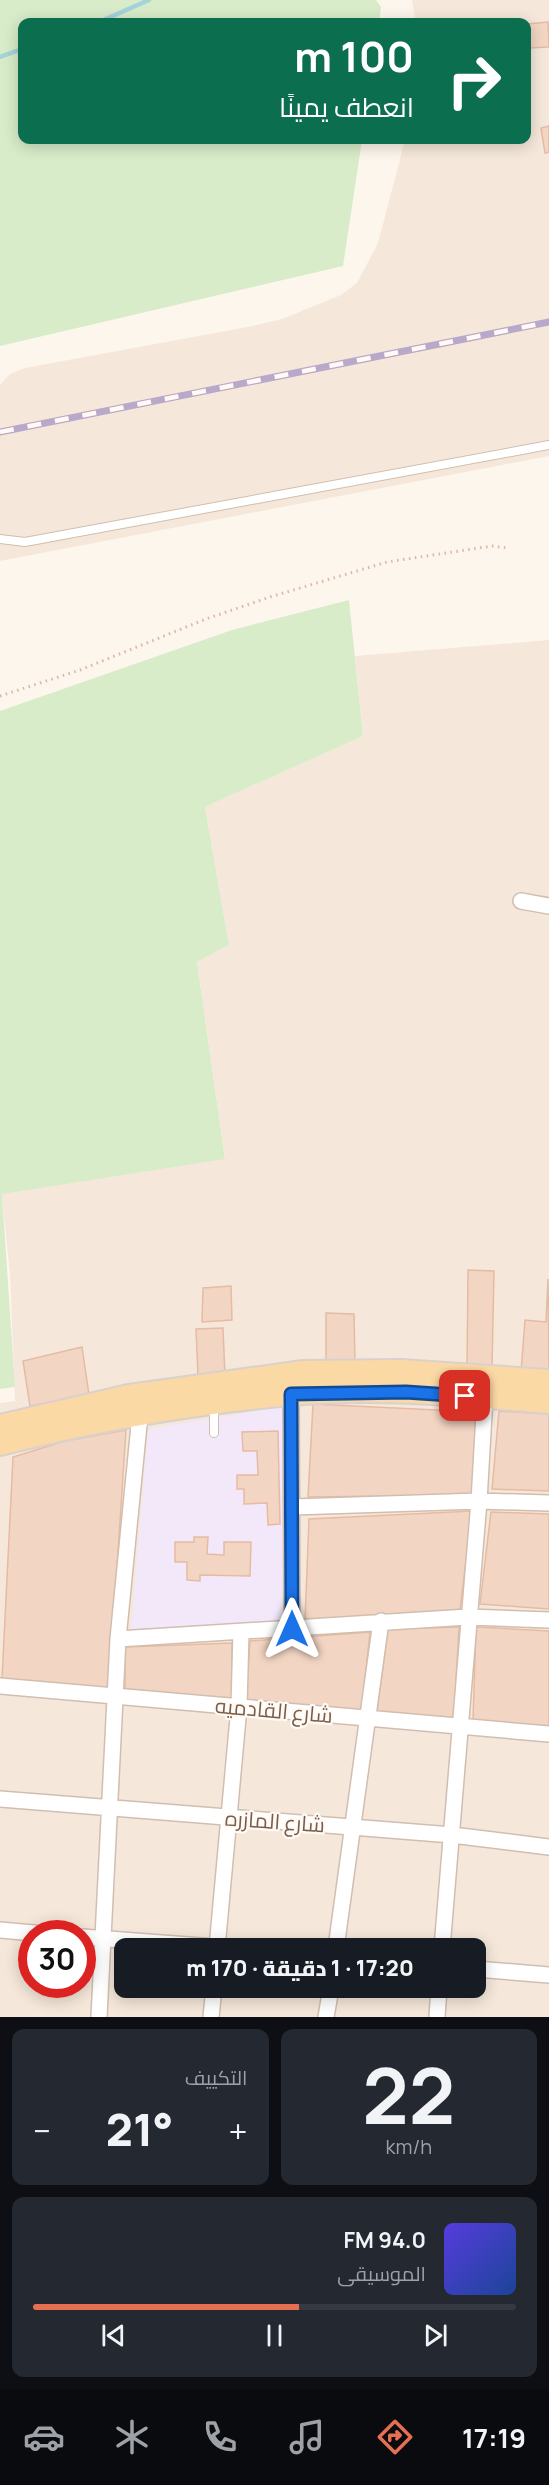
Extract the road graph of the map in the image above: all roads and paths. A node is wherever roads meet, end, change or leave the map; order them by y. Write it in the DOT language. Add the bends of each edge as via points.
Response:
graph roads {
  1 [pos="549,445"];
  2 [pos="0,539"];
  3 [pos="507,548"];
  4 [pos="0,696"];
  5 [pos="521,901"];
  6 [pos="549,906"];
  7 [pos="549,1381"];
  8 [pos="291,1394"];
  9 [pos="485,1397"];
  10 [pos="549,1402"];
  11 [pos="214,1405"];
  12 [pos="140,1415"];
  13 [pos="2,1432"];
  14 [pos="214,1433"];
  15 [pos="479,1501"];
  16 [pos="549,1503"];
  17 [pos="293,1507"];
  18 [pos="468,1617"];
  19 [pos="549,1620"];
  20 [pos="381,1621"];
  21 [pos="292,1629"];
  22 [pos="241,1632"];
  23 [pos="118,1639"];
  24 [pos="0,1686"];
  25 [pos="117,1696"];
  26 [pos="239,1707"];
  27 [pos="368,1718"];
  28 [pos="461,1726"];
  29 [pos="549,1734"];
  30 [pos="0,1799"];
  31 [pos="111,1808"];
  32 [pos="229,1817"];
  33 [pos="353,1827"];
  34 [pos="452,1835"];
  35 [pos="549,1847"];
  36 [pos="0,1930"];
  37 [pos="18,1932"];
  38 [pos="96,1937"];
  39 [pos="104,1938"];
  40 [pos="222,1938"];
  41 [pos="337,1938"];
  42 [pos="443,1938"];
  43 [pos="114,1939"];
  44 [pos="486,1970"];
  45 [pos="549,1974"];
  46 [pos="213,1998"];
  47 [pos="330,1998"];
  48 [pos="438,1998"];
  49 [pos="99,2017"];
  50 [pos="211,2017"];
  51 [pos="327,2017"];
  52 [pos="437,2017"];
  1 -- 2 [label="lane" via="25,542"];
  3 -- 4 [label="path" via="492,546 387,562 206,619 80,670"];
  5 -- 6 [label="street"];
  7 -- 13 [label="main road" via="401,1371 303,1372 129,1396"];
  8 -- 9 [label="main road" via="406,1392"];
  8 -- 11 [label="main road"];
  8 -- 17 [label="street"];
  9 -- 10 [label="main road"];
  9 -- 15 [label="street"];
  11 -- 12 [label="main road"];
  11 -- 14 [label="lane"];
  12 -- 13 [label="main road" via="54,1430"];
  12 -- 23 [label="street"];
  15 -- 16 [label="street"];
  15 -- 17 [label="street"];
  15 -- 18 [label="street"];
  17 -- 21 [label="street"];
  18 -- 19 [label="street"];
  18 -- 20 [label="street"];
  18 -- 28 [label="street"];
  20 -- 21 [label="street"];
  20 -- 27 [label="street"];
  21 -- 22 [label="street"];
  22 -- 23 [label="street"];
  22 -- 26 [label="street"];
  23 -- 25 [label="street"];
  24 -- 25 [label="street, شارع القادميه"];
  25 -- 26 [label="street, شارع القادميه"];
  25 -- 31 [label="street"];
  26 -- 27 [label="street, شارع القادميه"];
  26 -- 32 [label="street"];
  27 -- 28 [label="street, شارع القادميه"];
  27 -- 33 [label="street"];
  28 -- 29 [label="street, شارع القادميه"];
  28 -- 34 [label="street"];
  30 -- 31 [label="street, شارع المازره"];
  31 -- 32 [label="street, شارع المازره"];
  31 -- 39 [label="street"];
  32 -- 33 [label="street, شارع المازره"];
  32 -- 40 [label="street"];
  33 -- 34 [label="street, شارع المازره"];
  33 -- 41 [label="street"];
  34 -- 35 [label="street, شارع المازره"];
  34 -- 42 [label="street"];
  36 -- 37 [label="street"];
  38 -- 39 [label="street"];
  39 -- 43 [label="street"];
  39 -- 49 [label="street"];
  44 -- 45 [label="street"];
  46 -- 50 [label="street"];
  47 -- 51 [label="street"];
  48 -- 52 [label="street"];
}
